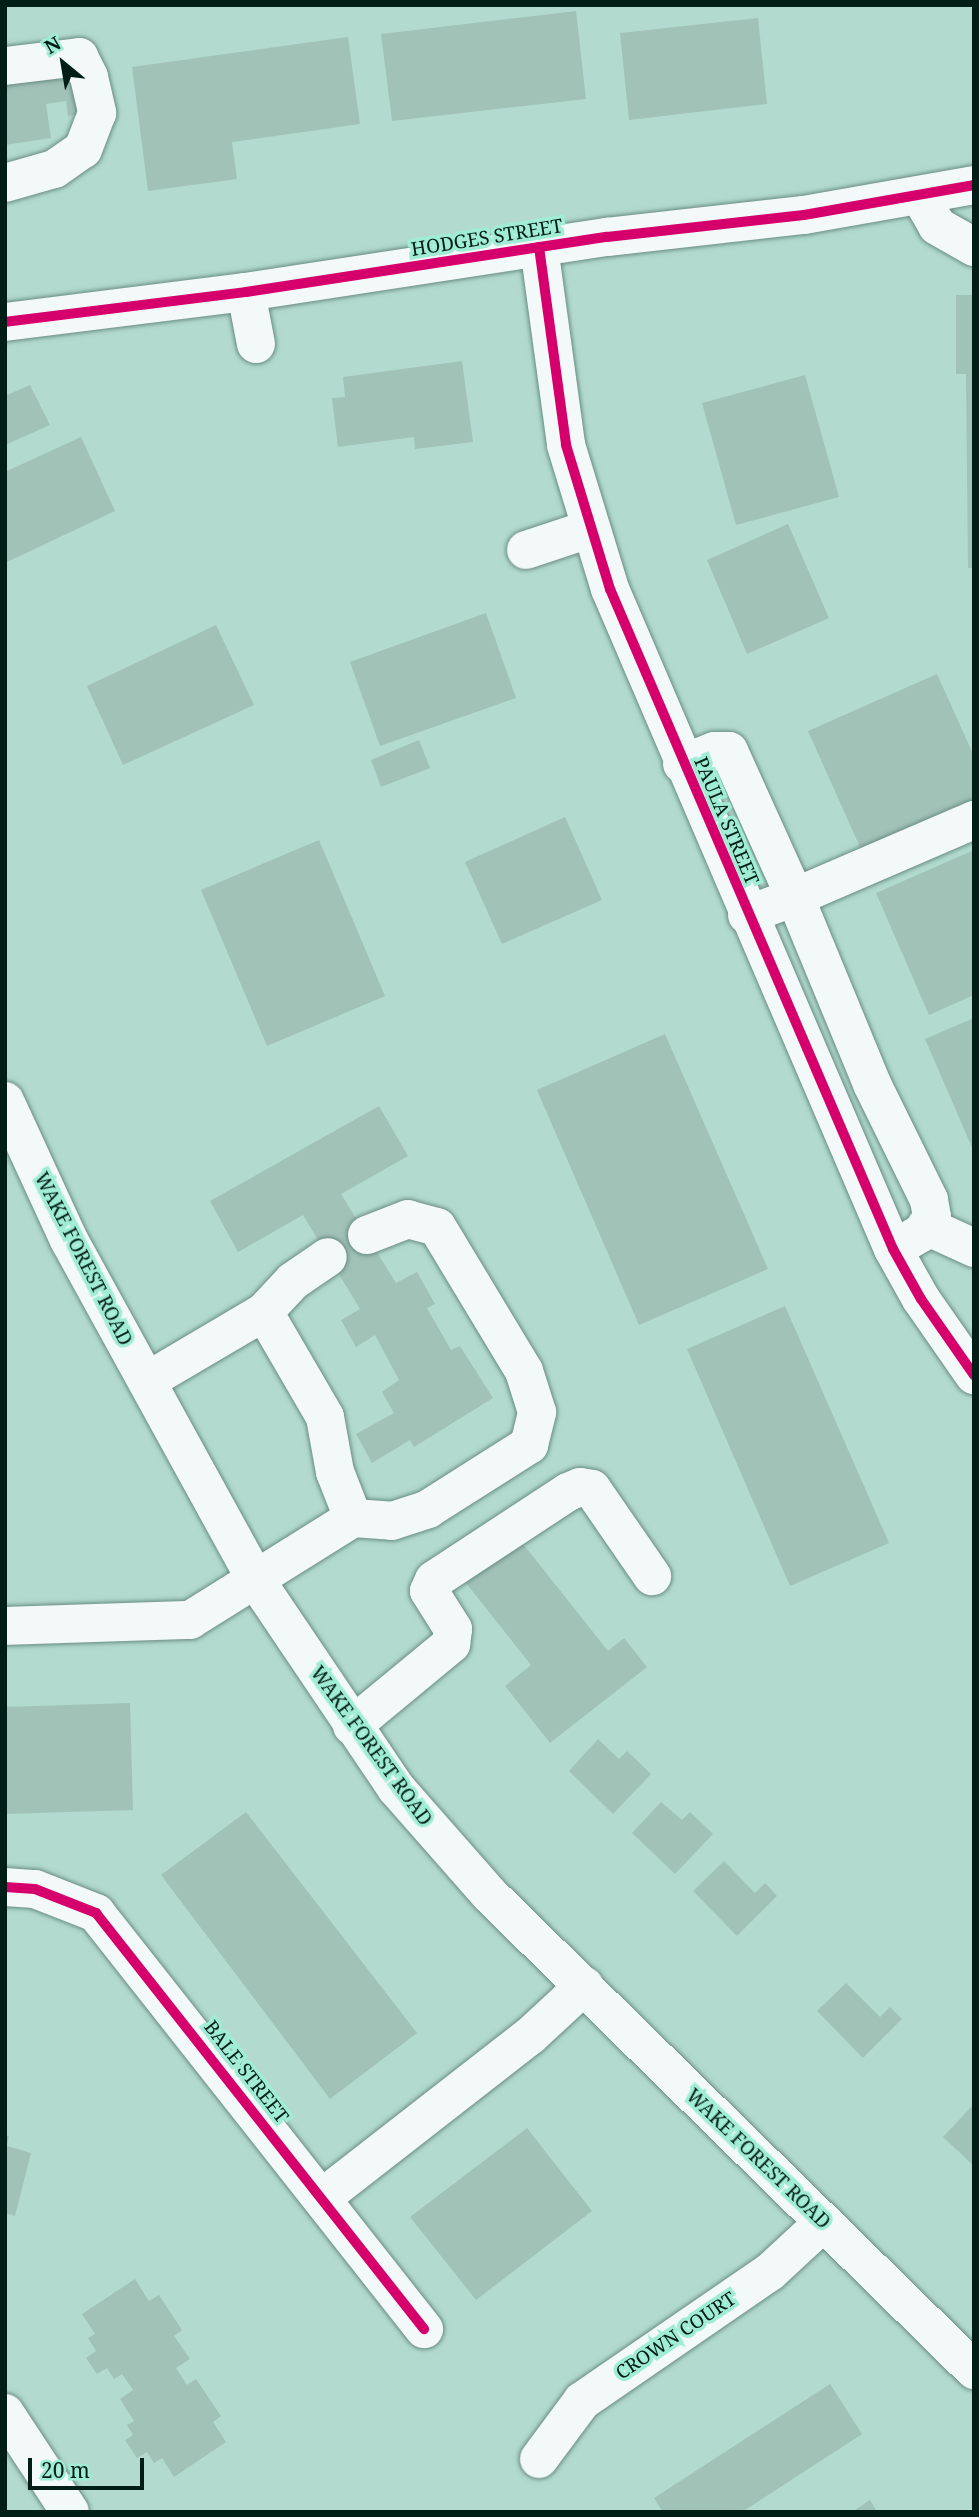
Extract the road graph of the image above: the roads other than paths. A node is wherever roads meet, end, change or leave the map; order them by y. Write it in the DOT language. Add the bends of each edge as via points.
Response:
graph roads {
  1 [pos="5,66"];
  2 [pos="5,183"];
  3 [pos="974,185"];
  4 [pos="920,196"];
  5 [pos="539,247"];
  6 [pos="974,247"];
  7 [pos="246,292"];
  8 [pos="5,322"];
  9 [pos="256,344"];
  10 [pos="589,529"];
  11 [pos="526,550"];
  12 [pos="682,764"];
  13 [pos="974,820"];
  14 [pos="795,897"];
  15 [pos="747,915"];
  16 [pos="872,1084"];
  17 [pos="5,1101"];
  18 [pos="830,1106"];
  19 [pos="926,1226"];
  20 [pos="367,1235"];
  21 [pos="974,1248"];
  22 [pos="893,1249"];
  23 [pos="328,1257"];
  24 [pos="264,1312"];
  25 [pos="974,1375"];
  26 [pos="147,1381"];
  27 [pos="353,1518"];
  28 [pos="652,1576"];
  29 [pos="255,1579"];
  30 [pos="5,1626"];
  31 [pos="352,1726"];
  32 [pos="5,1887"];
  33 [pos="584,1986"];
  34 [pos="323,2197"];
  35 [pos="823,2223"];
  36 [pos="424,2329"];
  37 [pos="974,2370"];
  38 [pos="5,2413"];
  39 [pos="539,2459"];
  40 [pos="70,2512"];
  1 -- 2 [label="street" via="79,57 97,113 83,149 54,169"];
  3 -- 4 [label="street, HODGES STREET"];
  4 -- 5 [label="street, HODGES STREET"];
  4 -- 6 [label="street" via="937,226"];
  5 -- 7 [label="street, HODGES STREET"];
  5 -- 10 [label="street, PAULA STREET" via="566,445"];
  7 -- 8 [label="street, HODGES STREET"];
  7 -- 9 [label="street"];
  10 -- 11 [label="street"];
  10 -- 12 [label="street, PAULA STREET"];
  12 -- 14 [label="street" via="715,751 729,751"];
  12 -- 15 [label="street, PAULA STREET"];
  13 -- 14 [label="street"];
  14 -- 15 [label="street"];
  14 -- 16 [label="street"];
  15 -- 18 [label="street, PAULA STREET"];
  16 -- 18 [label="street"];
  16 -- 19 [label="street" via="929,1200 932,1217"];
  17 -- 26 [label="street, WAKE FOREST ROAD" via="69,1240"];
  18 -- 22 [label="street, PAULA STREET"];
  19 -- 21 [label="street"];
  19 -- 22 [label="street"];
  20 -- 27 [label="street" via="408,1219 437,1227 524,1371 537,1412 528,1445 428,1509 392,1521"];
  22 -- 25 [label="street, PAULA STREET"];
  23 -- 24 [label="street" via="293,1281"];
  24 -- 26 [label="street"];
  24 -- 27 [label="street" via="325,1417 335,1472"];
  26 -- 29 [label="street, WAKE FOREST ROAD"];
  27 -- 29 [label="street"];
  28 -- 31 [label="street" via="592,1489 568,1492 434,1580 429,1591 453,1629 451,1644"];
  29 -- 30 [label="street" via="190,1620"];
  29 -- 31 [label="street, WAKE FOREST ROAD"];
  31 -- 33 [label="street, WAKE FOREST ROAD" via="442,1842"];
  32 -- 34 [label="street, BALE STREET" via="35,1889 96,1913"];
  33 -- 34 [label="street" via="530,2036"];
  33 -- 35 [label="street, WAKE FOREST ROAD"];
  34 -- 36 [label="street, BALE STREET"];
  35 -- 37 [label="street, WAKE FOREST ROAD"];
  35 -- 39 [label="street, CROWN COURT" via="770,2272 582,2401"];
  38 -- 40 [label="street"];
}
